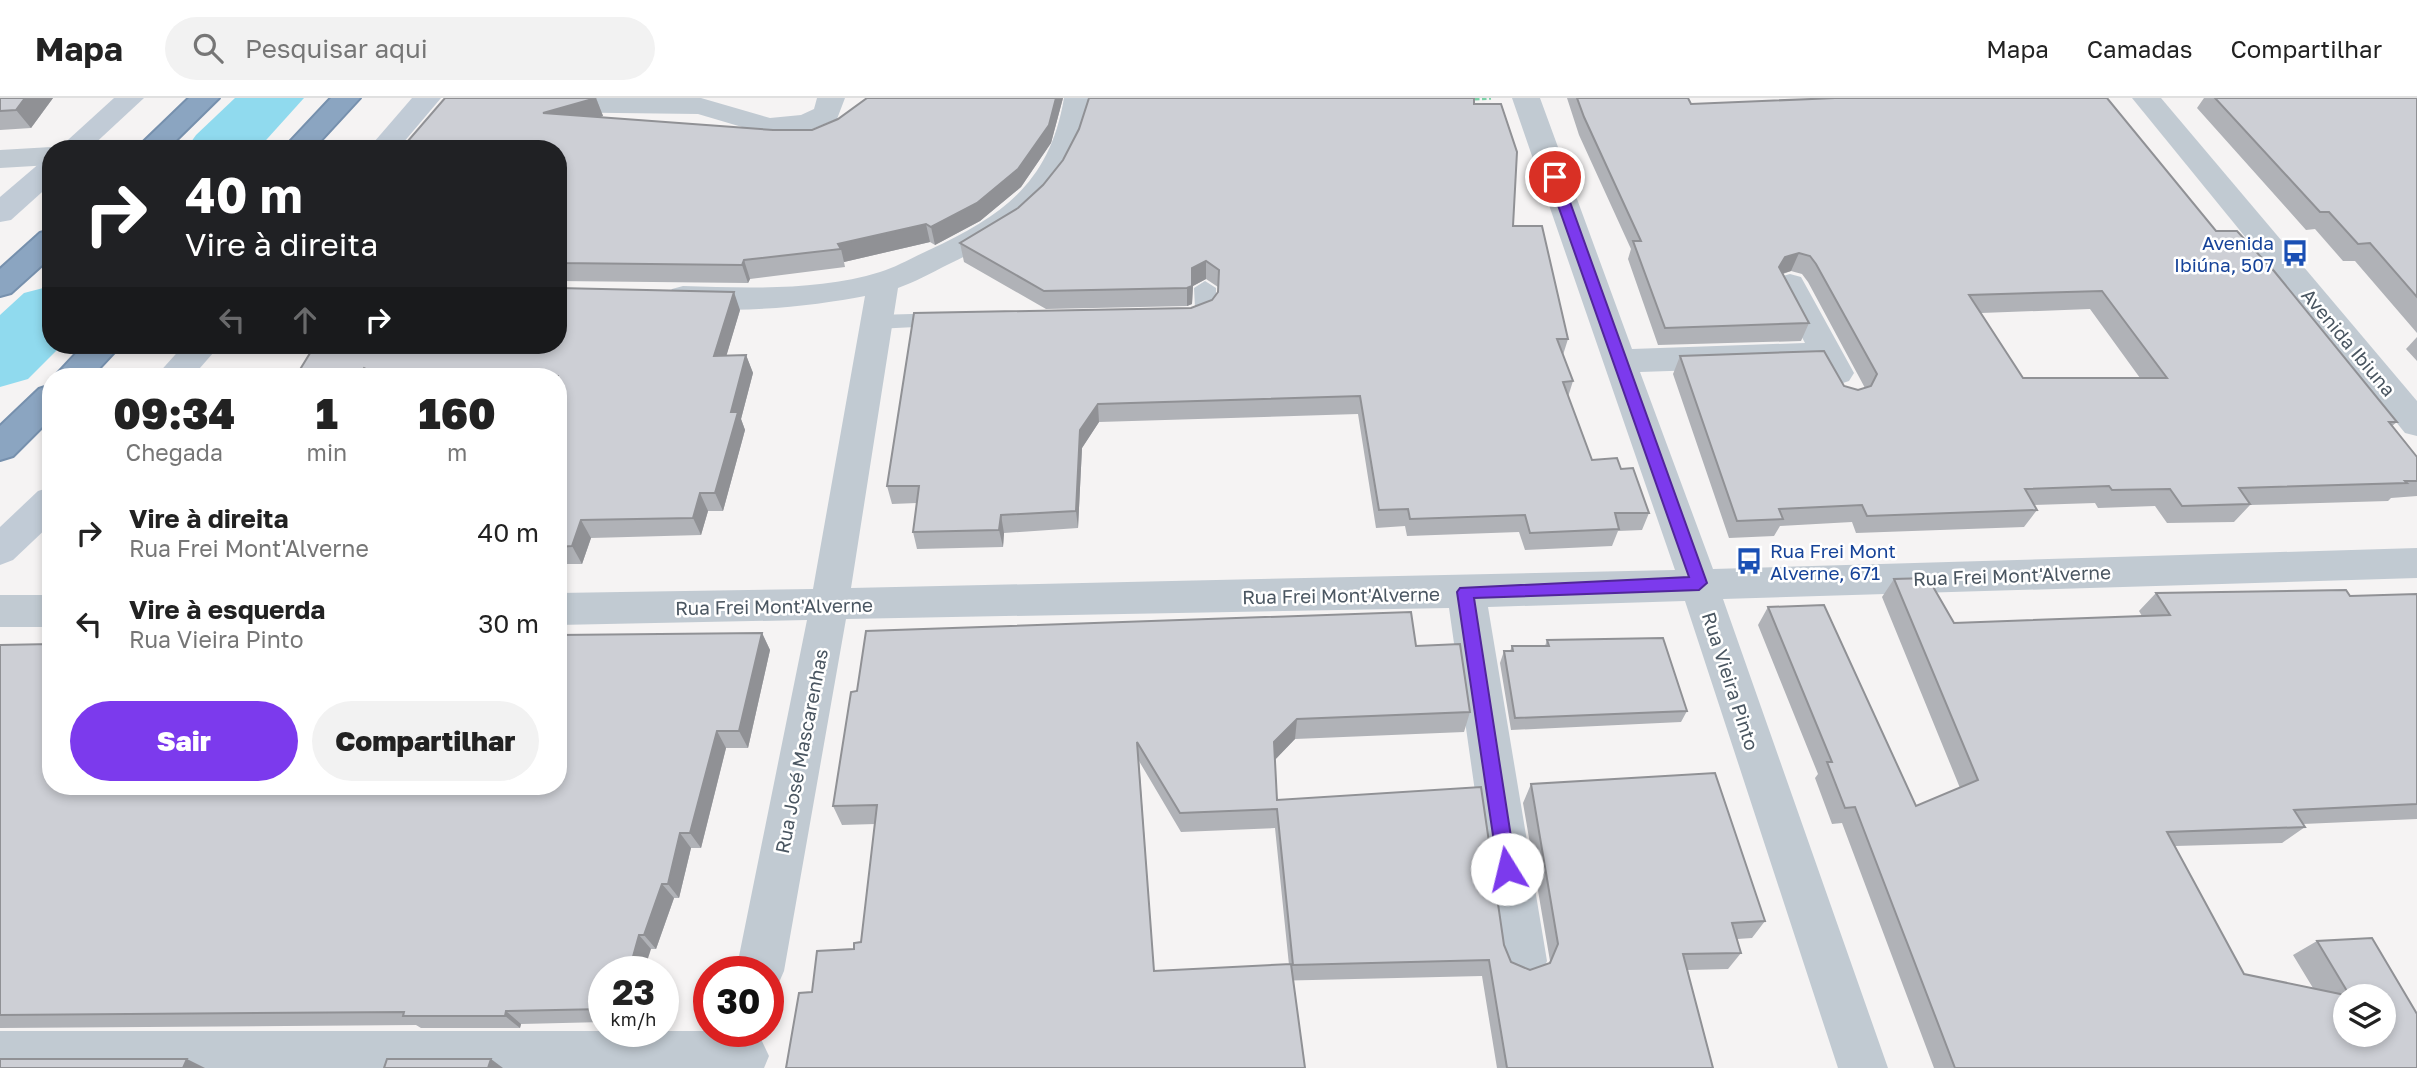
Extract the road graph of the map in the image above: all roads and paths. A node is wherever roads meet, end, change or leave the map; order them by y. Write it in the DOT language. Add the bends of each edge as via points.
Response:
graph roads {
  1 [pos="130,98"];
  2 [pos="205,98"];
  3 [pos="346,98"];
  4 [pos="831,98"];
  5 [pos="1526,98"];
  6 [pos="1535,98"];
  7 [pos="2146,98"];
  8 [pos="1457,99"];
  9 [pos="1086,101"];
  10 [pos="711,102"];
  11 [pos="432,103"];
  12 [pos="518,106"];
  13 [pos="82,140"];
  14 [pos="160,140"];
  15 [pos="306,140"];
  16 [pos="392,140"];
  17 [pos="42,157"];
  18 [pos="0,159"];
  19 [pos="42,176"];
  20 [pos="0,213"];
  21 [pos="42,248"];
  22 [pos="883,282"];
  23 [pos="1790,284"];
  24 [pos="0,286"];
  25 [pos="1205,288"];
  26 [pos="652,294"];
  27 [pos="1165,316"];
  28 [pos="968,320"];
  29 [pos="876,322"];
  30 [pos="95,354"];
  31 [pos="195,354"];
  32 [pos="1827,354"];
  33 [pos="1620,361"];
  34 [pos="80,368"];
  35 [pos="181,368"];
  36 [pos="1848,393"];
  37 [pos="42,406"];
  38 [pos="2417,424"];
  39 [pos="0,447"];
  40 [pos="42,510"];
  41 [pos="0,550"];
  42 [pos="2417,563"];
  43 [pos="1699,583"];
  44 [pos="1465,592"];
  45 [pos="829,606"];
  46 [pos="567,608"];
  47 [pos="0,611"];
  48 [pos="42,611"];
  49 [pos="763,956"];
  50 [pos="1523,961"];
  51 [pos="745,1052"];
  52 [pos="0,1056"];
  53 [pos="1863,1068"];
  1 -- 13 [label="main road"];
  2 -- 14 [label="highway"];
  3 -- 15 [label="highway"];
  4 -- 10 [label="street" via="827,113 792,127 769,127"];
  5 -- 6 [label="street"];
  5 -- 8 [label="path"];
  5 -- 33 [label="street, Rua Vieira Pinto"];
  7 -- 38 [label="street, Avenida Ibiuna"];
  9 -- 22 [label="street" via="1049,178 1022,209 991,232"];
  10 -- 12 [label="street"];
  11 -- 16 [label="main road"];
  17 -- 18 [label="street"];
  19 -- 20 [label="main road"];
  21 -- 24 [label="highway"];
  22 -- 26 [label="street" via="800,296"];
  22 -- 29 [label="street, Rua José Mascarenhas"];
  23 -- 32 [label="street"];
  25 -- 27 [label="lane" via="1208,304 1201,314"];
  28 -- 29 [label="lane"];
  29 -- 45 [label="street, Rua José Mascarenhas"];
  30 -- 34 [label="highway"];
  31 -- 35 [label="main road"];
  32 -- 33 [label="street"];
  32 -- 36 [label="street"];
  33 -- 43 [label="street, Rua Vieira Pinto"];
  37 -- 39 [label="highway"];
  40 -- 41 [label="main road"];
  42 -- 43 [label="street, Rua Frei Mont'Alverne"];
  43 -- 44 [label="street, Rua Frei Mont'Alverne"];
  43 -- 53 [label="street, Rua Vieira Pinto"];
  44 -- 45 [label="street, Rua Frei Mont'Alverne"];
  44 -- 50 [label="street"];
  45 -- 46 [label="street, Rua Frei Mont'Alverne"];
  45 -- 49 [label="street, Rua José Mascarenhas"];
  47 -- 48 [label="street"];
  51 -- 52 [label="street"];
}
